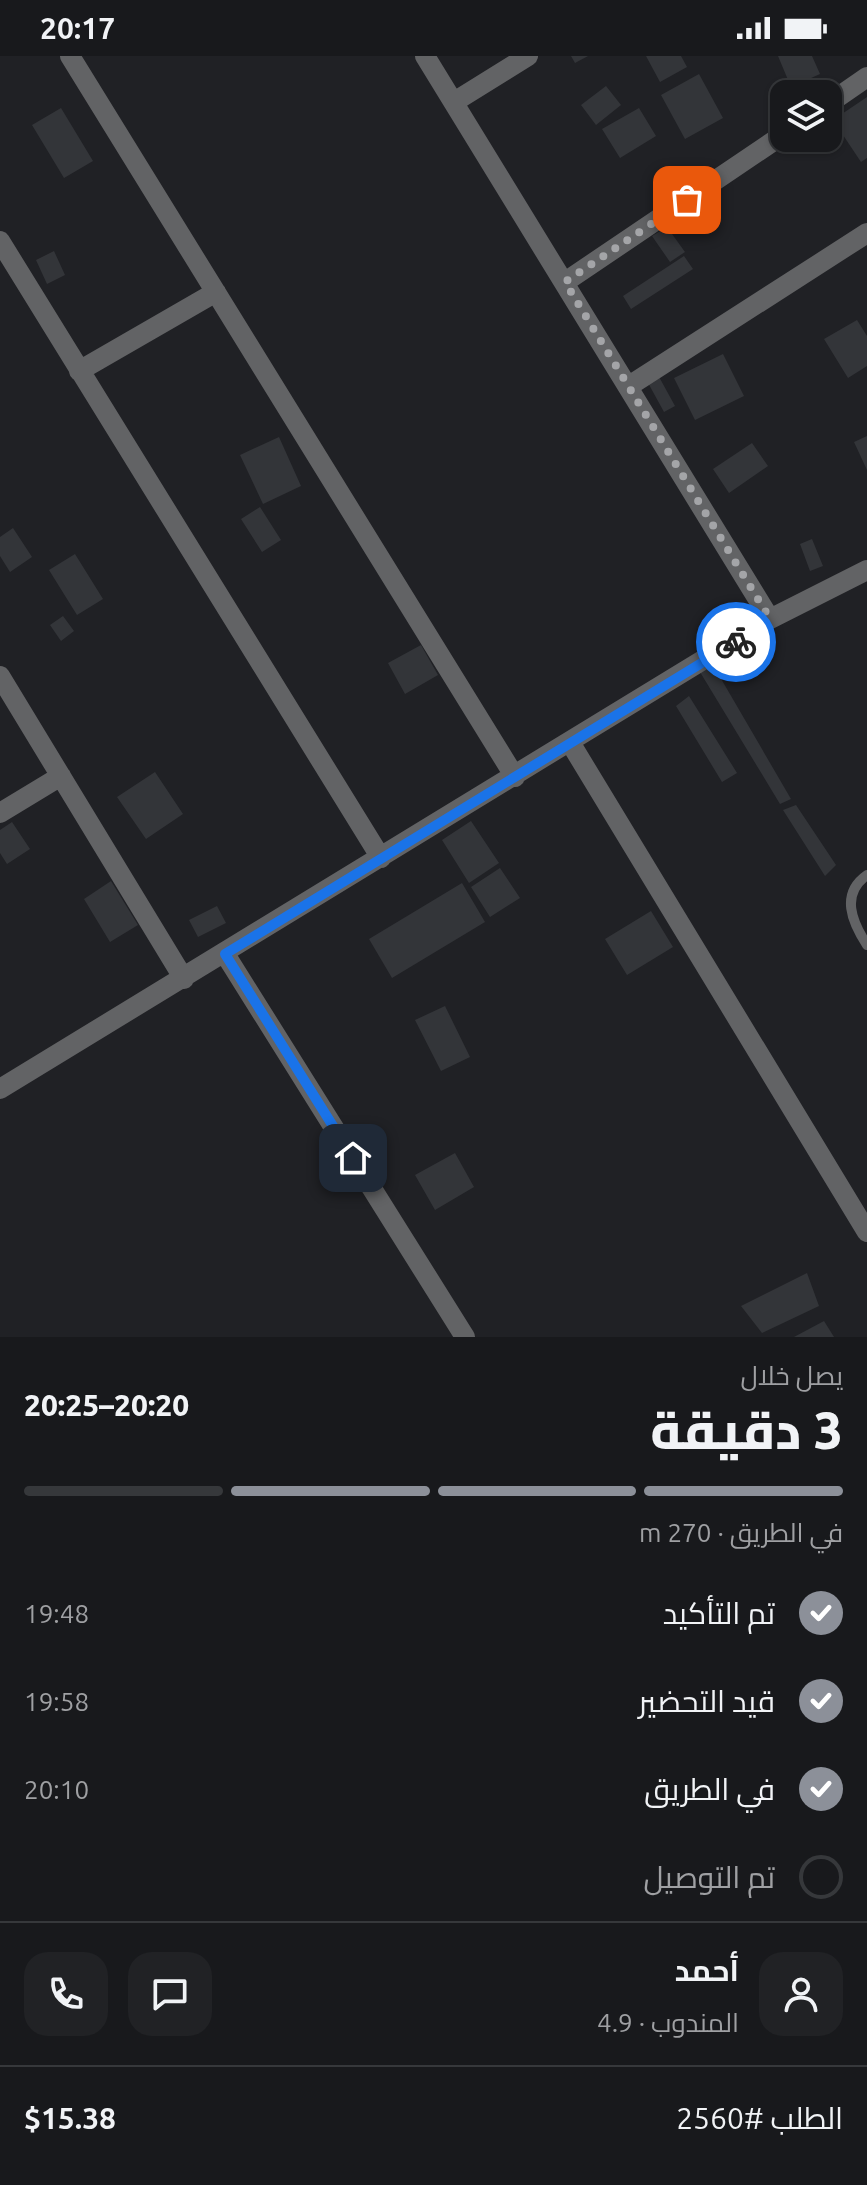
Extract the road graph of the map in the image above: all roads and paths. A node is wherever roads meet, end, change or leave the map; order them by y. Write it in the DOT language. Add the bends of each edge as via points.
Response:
graph roads {
  1 [pos="70,56"];
  2 [pos="425,56"];
  3 [pos="528,56"];
  4 [pos="867,77"];
  5 [pos="842,94"];
  6 [pos="454,102"];
  7 [pos="770,143"];
  8 [pos="867,233"];
  9 [pos="0,241"];
  10 [pos="565,282"];
  11 [pos="216,292"];
  12 [pos="79,371"];
  13 [pos="629,386"];
  14 [pos="867,570"];
  15 [pos="770,619"];
  16 [pos="0,676"];
  17 [pos="571,744"];
  18 [pos="61,776"];
  19 [pos="515,777"];
  20 [pos="0,813"];
  21 [pos="381,858"];
  22 [pos="867,875"];
  23 [pos="867,945"];
  24 [pos="225,954"];
  25 [pos="184,979"];
  26 [pos="0,1089"];
  27 [pos="867,1232"];
  28 [pos="465,1337"];
  1 -- 11 [label="street"];
  2 -- 6 [label="street"];
  3 -- 6 [label="street"];
  4 -- 5 [label="street"];
  6 -- 10 [label="street"];
  7 -- 10 [label="street"];
  8 -- 13 [label="street"];
  9 -- 12 [label="street"];
  10 -- 13 [label="street"];
  11 -- 12 [label="street"];
  11 -- 19 [label="street"];
  12 -- 21 [label="street"];
  13 -- 15 [label="street"];
  14 -- 15 [label="street"];
  15 -- 17 [label="street"];
  16 -- 18 [label="street"];
  17 -- 19 [label="street"];
  17 -- 27 [label="street"];
  18 -- 20 [label="street"];
  18 -- 25 [label="street"];
  19 -- 21 [label="street"];
  21 -- 24 [label="street"];
  22 -- 23 [label="lane" via="851,891 850,910"];
  24 -- 25 [label="street"];
  24 -- 28 [label="street"];
  25 -- 26 [label="street"];
}
